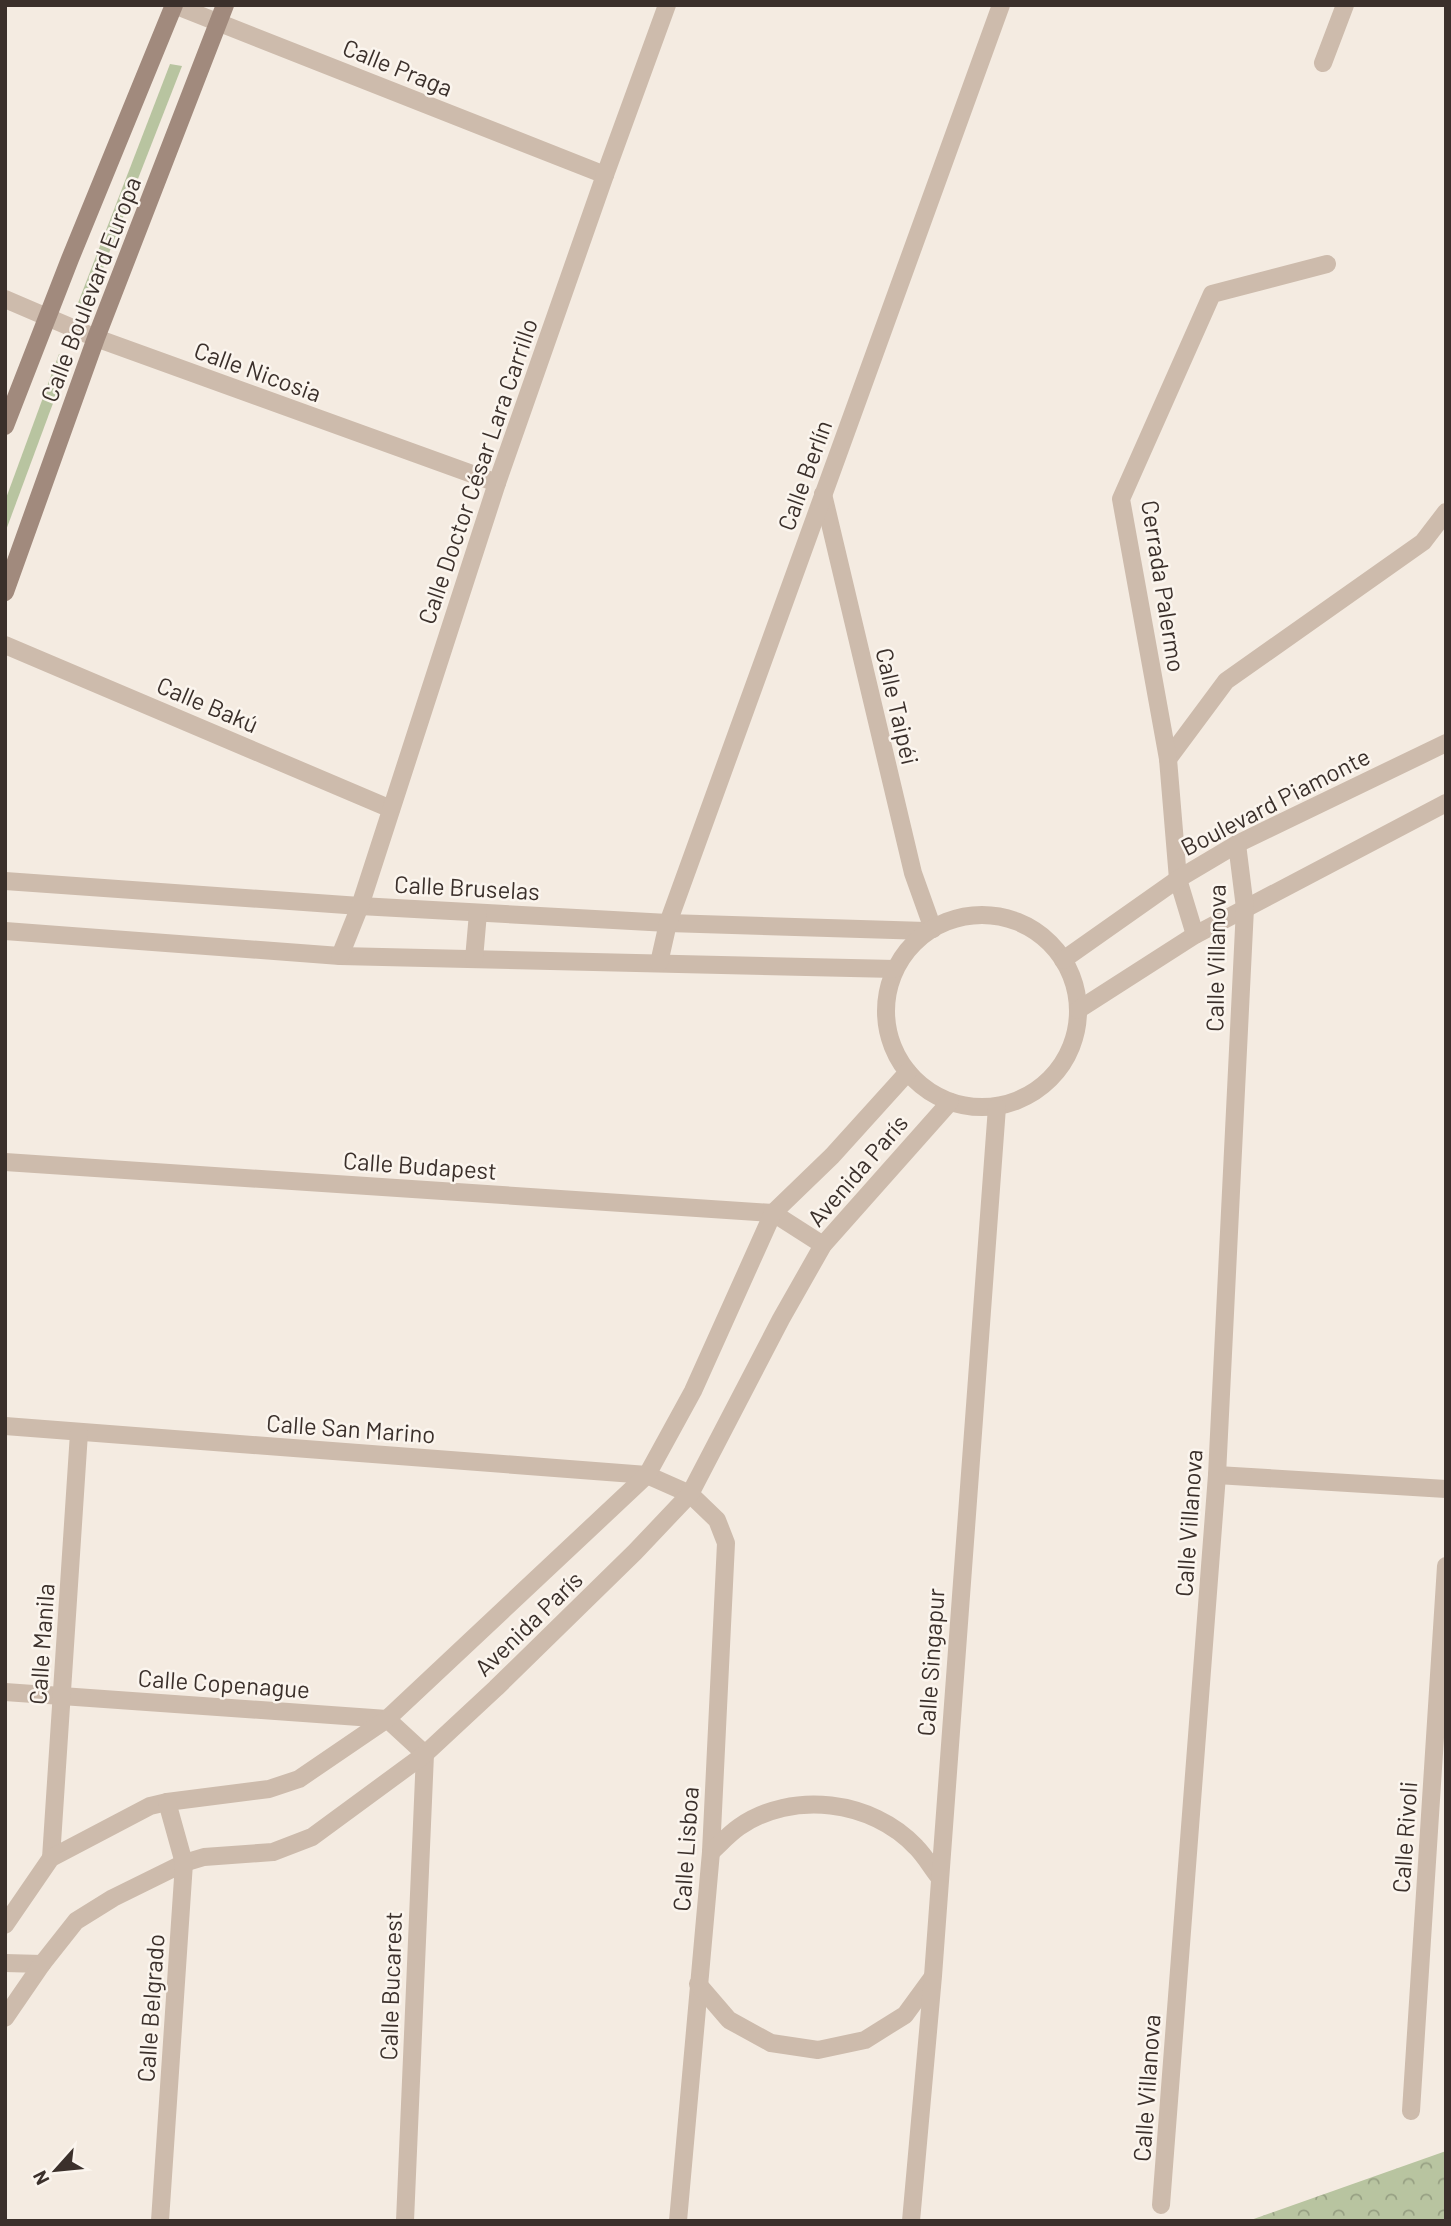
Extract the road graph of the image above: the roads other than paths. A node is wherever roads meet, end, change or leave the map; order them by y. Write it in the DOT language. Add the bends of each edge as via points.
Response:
graph roads {
  1 [pos="174,5"];
  2 [pos="667,5"];
  3 [pos="1001,5"];
  4 [pos="1345,5"];
  5 [pos="222,14"];
  6 [pos="1323,63"];
  7 [pos="605,175"];
  8 [pos="1327,264"];
  9 [pos="5,299"];
  10 [pos="47,318"];
  11 [pos="96,338"];
  12 [pos="5,426"];
  13 [pos="496,483"];
  14 [pos="823,494"];
  15 [pos="1446,512"];
  16 [pos="5,592"];
  17 [pos="5,645"];
  18 [pos="1446,743"];
  19 [pos="1168,759"];
  20 [pos="1446,803"];
  21 [pos="391,808"];
  22 [pos="1237,844"];
  23 [pos="1178,879"];
  24 [pos="5,881"];
  25 [pos="360,906"];
  26 [pos="1245,908"];
  27 [pos="478,913"];
  28 [pos="668,923"];
  29 [pos="930,930"];
  30 [pos="5,931"];
  31 [pos="1195,935"];
  32 [pos="340,956"];
  33 [pos="474,959"];
  34 [pos="1063,960"];
  35 [pos="659,963"];
  36 [pos="895,969"];
  37 [pos="1078,1010"];
  38 [pos="908,1072"];
  39 [pos="950,1102"];
  40 [pos="997,1107"];
  41 [pos="5,1162"];
  42 [pos="773,1213"];
  43 [pos="822,1245"];
  44 [pos="5,1426"];
  45 [pos="79,1433"];
  46 [pos="647,1475"];
  47 [pos="1217,1475"];
  48 [pos="1446,1489"];
  49 [pos="690,1494"];
  50 [pos="1446,1566"];
  51 [pos="5,1692"];
  52 [pos="62,1696"];
  53 [pos="387,1719"];
  54 [pos="425,1754"];
  55 [pos="167,1802"];
  56 [pos="711,1852"];
  57 [pos="51,1858"];
  58 [pos="184,1863"];
  59 [pos="939,1877"];
  60 [pos="5,1925"];
  61 [pos="5,1963"];
  62 [pos="41,1964"];
  63 [pos="933,1976"];
  64 [pos="698,1984"];
  65 [pos="5,2018"];
  66 [pos="1411,2110"];
  67 [pos="1161,2205"];
  68 [pos="160,2221"];
  69 [pos="405,2221"];
  70 [pos="678,2221"];
  71 [pos="911,2221"];
  1 -- 5 [label="street, Calle Praga"];
  1 -- 10 [label="main road, Calle Boulevard Europa"];
  2 -- 7 [label="street, Calle Doctor César Lara Carrillo"];
  3 -- 14 [label="street, Calle Berlín"];
  4 -- 6 [label="street"];
  5 -- 7 [label="street, Calle Praga"];
  5 -- 11 [label="main road, Calle Boulevard Europa"];
  7 -- 13 [label="street, Calle Doctor César Lara Carrillo"];
  8 -- 19 [label="street, Cerrada Palermo" via="1212,294 1121,499"];
  9 -- 10 [label="street, Calle Nicosia"];
  10 -- 11 [label="street, Calle Nicosia"];
  10 -- 12 [label="main road, Calle Boulevard Europa"];
  11 -- 13 [label="street, Calle Nicosia"];
  11 -- 16 [label="main road, Calle Boulevard Europa"];
  13 -- 21 [label="street, Calle Doctor César Lara Carrillo"];
  14 -- 28 [label="street, Calle Berlín"];
  14 -- 29 [label="street, Calle Taipéi"];
  15 -- 19 [label="street" via="1423,541 1226,681"];
  17 -- 21 [label="street, Calle Bakú"];
  18 -- 22 [label="street, Boulevard Piamonte"];
  19 -- 23 [label="street, Cerrada Palermo"];
  20 -- 26 [label="street"];
  21 -- 25 [label="street, Calle Doctor César Lara Carrillo"];
  22 -- 23 [label="street, Boulevard Piamonte"];
  22 -- 26 [label="street, Calle Villanova"];
  23 -- 31 [label="street, Cerrada Palermo"];
  23 -- 34 [label="street, Boulevard Piamonte"];
  24 -- 25 [label="street, Calle Bruselas"];
  25 -- 27 [label="street, Calle Bruselas"];
  25 -- 32 [label="street, Calle Doctor César Lara Carrillo"];
  26 -- 31 [label="street"];
  26 -- 47 [label="street, Calle Villanova"];
  27 -- 28 [label="street, Calle Bruselas"];
  27 -- 33 [label="street"];
  28 -- 29 [label="street, Calle Bruselas"];
  28 -- 35 [label="street, Calle Berlín"];
  29 -- 34 [label="street" via="954,918 985,914 1016,920 1043,936"];
  29 -- 36 [label="street" via="908,948"];
  30 -- 32 [label="street"];
  31 -- 37 [label="street"];
  32 -- 33 [label="street"];
  33 -- 35 [label="street"];
  34 -- 37 [label="street" via="1074,983"];
  35 -- 36 [label="street"];
  36 -- 38 [label="street" via="886,1023"];
  37 -- 40 [label="street" via="1064,1062 1046,1083 1024,1098"];
  38 -- 39 [label="street" via="927,1090"];
  38 -- 42 [label="street, Avenida París"];
  39 -- 40 [label="street"];
  39 -- 43 [label="street, Avenida París"];
  40 -- 59 [label="street, Calle Singapur"];
  41 -- 42 [label="street, Calle Budapest"];
  42 -- 43 [label="street, Calle Budapest"];
  42 -- 46 [label="street, Avenida París" via="693,1391"];
  43 -- 49 [label="street, Avenida París"];
  44 -- 45 [label="street, Calle San Marino"];
  45 -- 46 [label="street, Calle San Marino"];
  45 -- 52 [label="street, Calle Manila"];
  46 -- 49 [label="street, Calle San Marino"];
  46 -- 53 [label="street, Avenida París"];
  47 -- 48 [label="street"];
  47 -- 67 [label="street, Calle Villanova"];
  49 -- 54 [label="street, Avenida París"];
  49 -- 56 [label="street, Calle Lisboa" via="717,1520 726,1543"];
  50 -- 66 [label="street, Calle Rivoli"];
  51 -- 52 [label="street, Calle Copenague"];
  52 -- 53 [label="street, Calle Copenague"];
  52 -- 57 [label="street, Calle Manila"];
  53 -- 54 [label="street"];
  53 -- 55 [label="street, Avenida París" via="299,1779 269,1789"];
  54 -- 58 [label="street, Avenida París" via="312,1838 272,1852"];
  54 -- 69 [label="street, Calle Bucarest"];
  55 -- 57 [label="street, Avenida París" via="150,1806"];
  55 -- 58 [label="street, Calle Belgrado"];
  56 -- 59 [label="street" via="739,1826 774,1810 812,1804 850,1807 885,1822 916,1846"];
  56 -- 64 [label="street, Calle Lisboa"];
  57 -- 60 [label="street, Avenida París"];
  58 -- 62 [label="street, Avenida París" via="76,1921"];
  58 -- 68 [label="street, Calle Belgrado"];
  59 -- 63 [label="street, Calle Singapur"];
  61 -- 62 [label="street"];
  62 -- 65 [label="street, Avenida París"];
  63 -- 64 [label="street" via="905,2015 885,2028 864,2040 818,2050 771,2043 729,2020"];
  63 -- 71 [label="street, Calle Singapur"];
  64 -- 70 [label="street, Calle Lisboa"];
}
